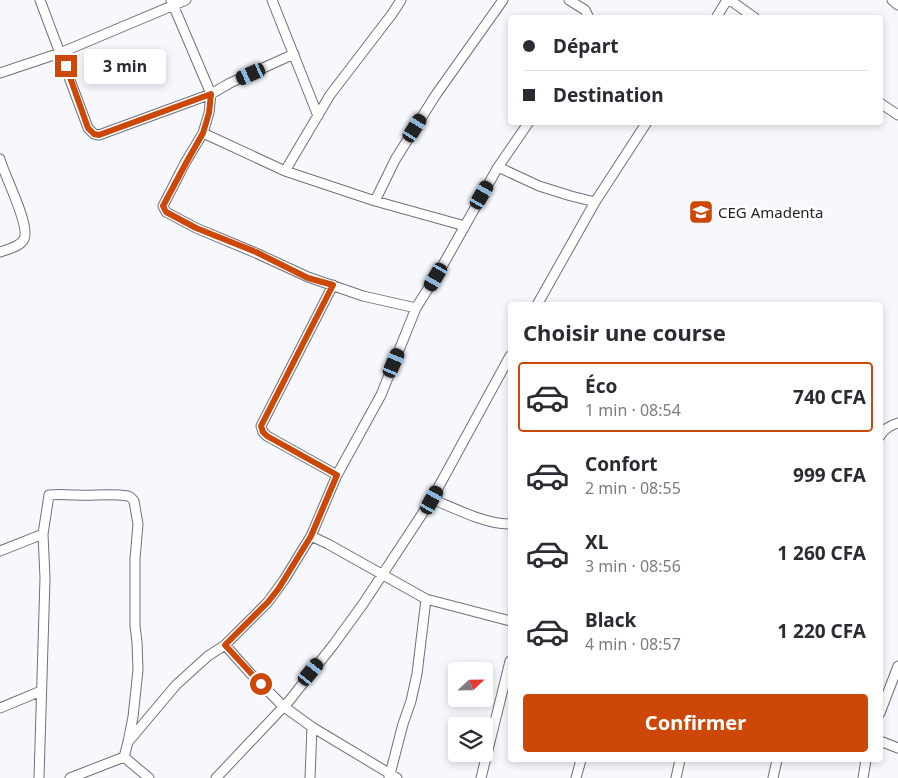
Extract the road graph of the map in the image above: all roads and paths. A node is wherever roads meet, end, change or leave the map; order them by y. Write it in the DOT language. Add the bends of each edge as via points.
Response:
graph roads {
  1 [pos="40,0"];
  2 [pos="186,0"];
  3 [pos="272,0"];
  4 [pos="401,0"];
  5 [pos="503,0"];
  6 [pos="569,0"];
  7 [pos="729,0"];
  8 [pos="892,0"];
  9 [pos="172,3"];
  10 [pos="898,4"];
  11 [pos="588,15"];
  12 [pos="720,15"];
  13 [pos="751,15"];
  14 [pos="60,52"];
  15 [pos="294,54"];
  16 [pos="0,73"];
  17 [pos="211,94"];
  18 [pos="883,105"];
  19 [pos="898,115"];
  20 [pos="318,116"];
  21 [pos="527,125"];
  22 [pos="645,125"];
  23 [pos="203,133"];
  24 [pos="0,159"];
  25 [pos="498,167"];
  26 [pos="285,171"];
  27 [pos="375,201"];
  28 [pos="595,202"];
  29 [pos="465,226"];
  30 [pos="0,252"];
  31 [pos="333,285"];
  32 [pos="539,302"];
  33 [pos="416,308"];
  34 [pos="508,360"];
  35 [pos="898,423"];
  36 [pos="883,432"];
  37 [pos="337,475"];
  38 [pos="432,500"];
  39 [pos="508,524"];
  40 [pos="43,534"];
  41 [pos="311,536"];
  42 [pos="0,551"];
  43 [pos="383,576"];
  44 [pos="426,599"];
  45 [pos="508,620"];
  46 [pos="225,645"];
  47 [pos="898,666"];
  48 [pos="508,669"];
  49 [pos="41,691"];
  50 [pos="883,705"];
  51 [pos="283,706"];
  52 [pos="0,708"];
  53 [pos="312,728"];
  54 [pos="128,742"];
  55 [pos="883,742"];
  56 [pos="898,748"];
  57 [pos="124,757"];
  58 [pos="580,762"];
  59 [pos="680,762"];
  60 [pos="777,762"];
  61 [pos="866,762"];
  62 [pos="392,777"];
  63 [pos="39,778"];
  64 [pos="70,778"];
  65 [pos="149,778"];
  66 [pos="216,778"];
  67 [pos="310,778"];
  68 [pos="481,778"];
  69 [pos="576,778"];
  70 [pos="676,778"];
  71 [pos="774,778"];
  72 [pos="863,778"];
  1 -- 14 [label="street"];
  2 -- 9 [label="street"];
  3 -- 15 [label="street"];
  4 -- 20 [label="street"];
  5 -- 27 [label="street" via="435,96"];
  6 -- 11 [label="street"];
  7 -- 12 [label="street"];
  7 -- 13 [label="street"];
  8 -- 10 [label="street"];
  9 -- 14 [label="street"];
  9 -- 17 [label="street"];
  14 -- 16 [label="street"];
  14 -- 17 [label="street" via="88,128 94,134 99,135"];
  15 -- 17 [label="street"];
  15 -- 20 [label="street"];
  17 -- 23 [label="street"];
  18 -- 19 [label="street"];
  20 -- 26 [label="street"];
  21 -- 25 [label="street"];
  22 -- 28 [label="street"];
  23 -- 26 [label="street"];
  23 -- 31 [label="street" via="163,206 164,210 196,228 256,252 308,278"];
  24 -- 30 [label="street" via="26,233 20,244"];
  25 -- 28 [label="street" via="547,189"];
  25 -- 29 [label="street"];
  26 -- 27 [label="street"];
  27 -- 29 [label="street"];
  28 -- 32 [label="street"];
  29 -- 33 [label="street"];
  31 -- 33 [label="street" via="363,296"];
  31 -- 37 [label="street" via="261,426 267,436"];
  33 -- 37 [label="street" via="381,395"];
  34 -- 38 [label="street"];
  35 -- 36 [label="street"];
  37 -- 41 [label="street"];
  38 -- 39 [label="street" via="480,518"];
  38 -- 43 [label="street"];
  40 -- 42 [label="street"];
  40 -- 49 [label="street" via="45,578"];
  40 -- 54 [label="street" via="49,495 129,496 134,501 138,524 135,559 138,670"];
  41 -- 43 [label="street"];
  41 -- 46 [label="street" via="268,602"];
  43 -- 44 [label="street"];
  43 -- 51 [label="street" via="334,644"];
  44 -- 45 [label="street"];
  44 -- 62 [label="street" via="417,674"];
  46 -- 51 [label="street"];
  46 -- 54 [label="street" via="176,685"];
  47 -- 50 [label="street"];
  48 -- 68 [label="street"];
  49 -- 52 [label="street"];
  49 -- 63 [label="street"];
  51 -- 53 [label="street"];
  51 -- 66 [label="street"];
  53 -- 62 [label="street"];
  53 -- 67 [label="street"];
  54 -- 57 [label="street"];
  55 -- 56 [label="street"];
  57 -- 64 [label="street"];
  57 -- 65 [label="street"];
  58 -- 69 [label="street"];
  59 -- 70 [label="street"];
  60 -- 71 [label="street"];
  61 -- 72 [label="street"];
}
